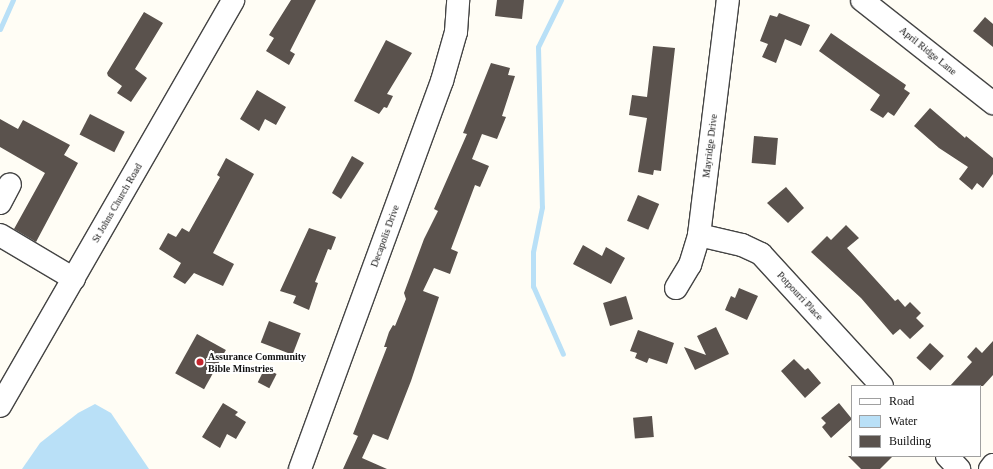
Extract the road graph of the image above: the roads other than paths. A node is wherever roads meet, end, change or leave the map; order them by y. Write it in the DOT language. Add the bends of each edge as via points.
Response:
graph roads {
  1 [pos="233,0"];
  2 [pos="458,0"];
  3 [pos="728,0"];
  4 [pos="862,0"];
  5 [pos="993,104"];
  6 [pos="10,184"];
  7 [pos="0,203"];
  8 [pos="0,235"];
  9 [pos="699,235"];
  10 [pos="74,279"];
  11 [pos="676,288"];
  12 [pos="881,385"];
  13 [pos="0,406"];
  14 [pos="948,457"];
  15 [pos="993,465"];
  16 [pos="300,469"];
  17 [pos="959,469"];
  18 [pos="990,469"];
  1 -- 10 [label="street, St Johns Church Road"];
  2 -- 16 [label="street, Decapolis Drive" via="456,32 442,80"];
  3 -- 9 [label="street, Mayridge Drive"];
  4 -- 5 [label="street, April Ridge Lane"];
  6 -- 7 [label="street"];
  8 -- 10 [label="street"];
  9 -- 11 [label="street, Mayridge Drive" via="692,260"];
  9 -- 12 [label="street, Potpourri Place" via="742,244 761,254"];
  10 -- 13 [label="street, St Johns Church Road"];
  14 -- 17 [label="street"];
  15 -- 18 [label="street"];
}
